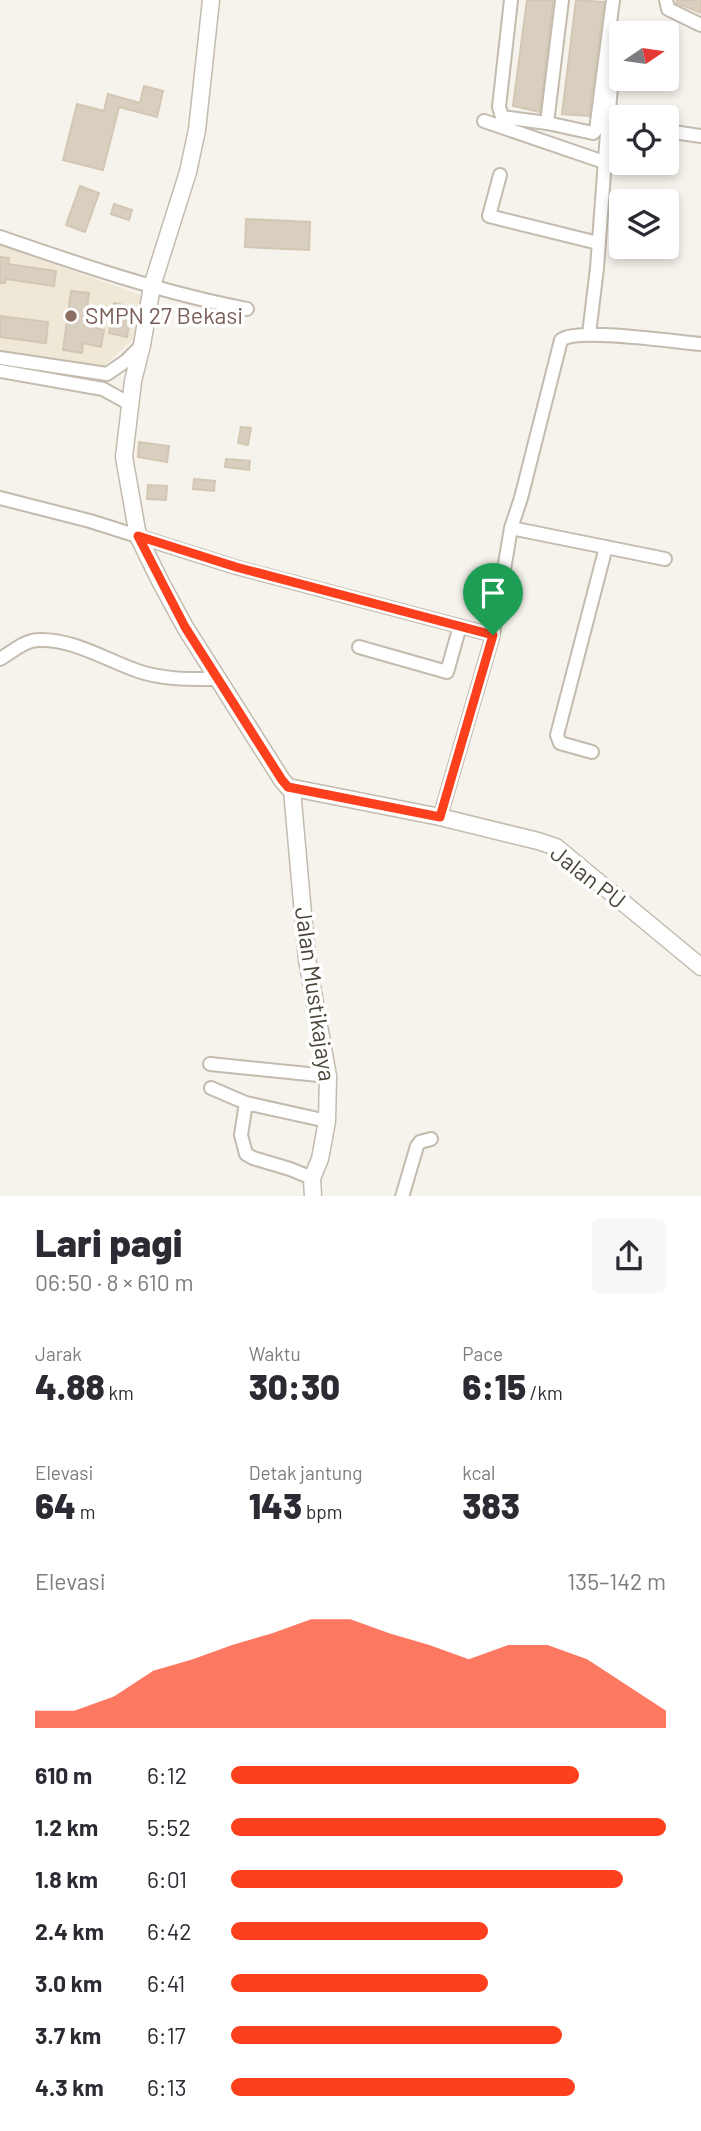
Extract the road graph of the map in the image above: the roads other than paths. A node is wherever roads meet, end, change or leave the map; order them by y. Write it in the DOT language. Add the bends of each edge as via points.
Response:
graph roads {
  1 [pos="211,0"];
  2 [pos="511,0"];
  3 [pos="562,0"];
  4 [pos="614,0"];
  5 [pos="666,0"];
  6 [pos="701,25"];
  7 [pos="484,121"];
  8 [pos="547,123"];
  9 [pos="609,130"];
  10 [pos="602,131"];
  11 [pos="679,133"];
  12 [pos="701,136"];
  13 [pos="604,162"];
  14 [pos="500,175"];
  15 [pos="0,237"];
  16 [pos="598,243"];
  17 [pos="152,286"];
  18 [pos="247,309"];
  19 [pos="589,334"];
  20 [pos="701,344"];
  21 [pos="142,345"];
  22 [pos="0,358"];
  23 [pos="0,371"];
  24 [pos="104,374"];
  25 [pos="103,389"];
  26 [pos="130,404"];
  27 [pos="1,498"];
  28 [pos="0,512"];
  29 [pos="511,528"];
  30 [pos="138,536"];
  31 [pos="606,547"];
  32 [pos="665,559"];
  33 [pos="460,626"];
  34 [pos="493,635"];
  35 [pos="359,647"];
  36 [pos="0,659"];
  37 [pos="219,678"];
  38 [pos="592,752"];
  39 [pos="292,790"];
  40 [pos="440,817"];
  41 [pos="701,967"];
  42 [pos="210,1064"];
  43 [pos="328,1076"];
  44 [pos="211,1088"];
  45 [pos="247,1103"];
  46 [pos="327,1121"];
  47 [pos="430,1139"];
  48 [pos="312,1178"];
  49 [pos="313,1196"];
  50 [pos="402,1196"];
  1 -- 17 [label="street" via="197,130"];
  2 -- 8 [label="street" via="499,112 502,117"];
  3 -- 8 [label="street"];
  4 -- 10 [label="street" via="618,10"];
  5 -- 6 [label="street" via="668,9"];
  7 -- 13 [label="street"];
  8 -- 10 [label="street"];
  9 -- 10 [label="street"];
  10 -- 13 [label="street"];
  11 -- 12 [label="street"];
  13 -- 16 [label="street"];
  14 -- 16 [label="street" via="489,216"];
  15 -- 17 [label="street"];
  16 -- 19 [label="street"];
  17 -- 18 [label="street"];
  17 -- 21 [label="street"];
  19 -- 20 [label="street"];
  19 -- 29 [label="street" via="561,340"];
  21 -- 24 [label="street"];
  21 -- 26 [label="street"];
  22 -- 24 [label="street"];
  23 -- 25 [label="street"];
  24 -- 25 [label="street"];
  25 -- 26 [label="street"];
  26 -- 30 [label="street" via="124,457"];
  27 -- 28 [label="street"];
  27 -- 30 [label="street"];
  29 -- 31 [label="street"];
  29 -- 34 [label="street"];
  30 -- 33 [label="street"];
  30 -- 37 [label="street" via="185,627"];
  31 -- 32 [label="street"];
  31 -- 38 [label="street" via="557,735 560,743"];
  33 -- 34 [label="street"];
  33 -- 35 [label="street" via="447,672"];
  34 -- 40 [label="street"];
  36 -- 37 [label="street" via="38,640 62,643 148,673 186,680"];
  37 -- 39 [label="street"];
  39 -- 40 [label="street, Jalan PU"];
  39 -- 43 [label="street, Jalan Mustikajaya" via="307,960"];
  40 -- 41 [label="street, Jalan PU" via="556,847"];
  42 -- 43 [label="street"];
  43 -- 46 [label="street, Jalan Mustikajaya"];
  44 -- 45 [label="street"];
  45 -- 46 [label="street"];
  45 -- 48 [label="street" via="242,1135 246,1154"];
  46 -- 48 [label="street, Jalan Mustikajaya"];
  47 -- 50 [label="street" via="417,1146"];
  48 -- 49 [label="street, Jalan Mustikajaya"];
}
